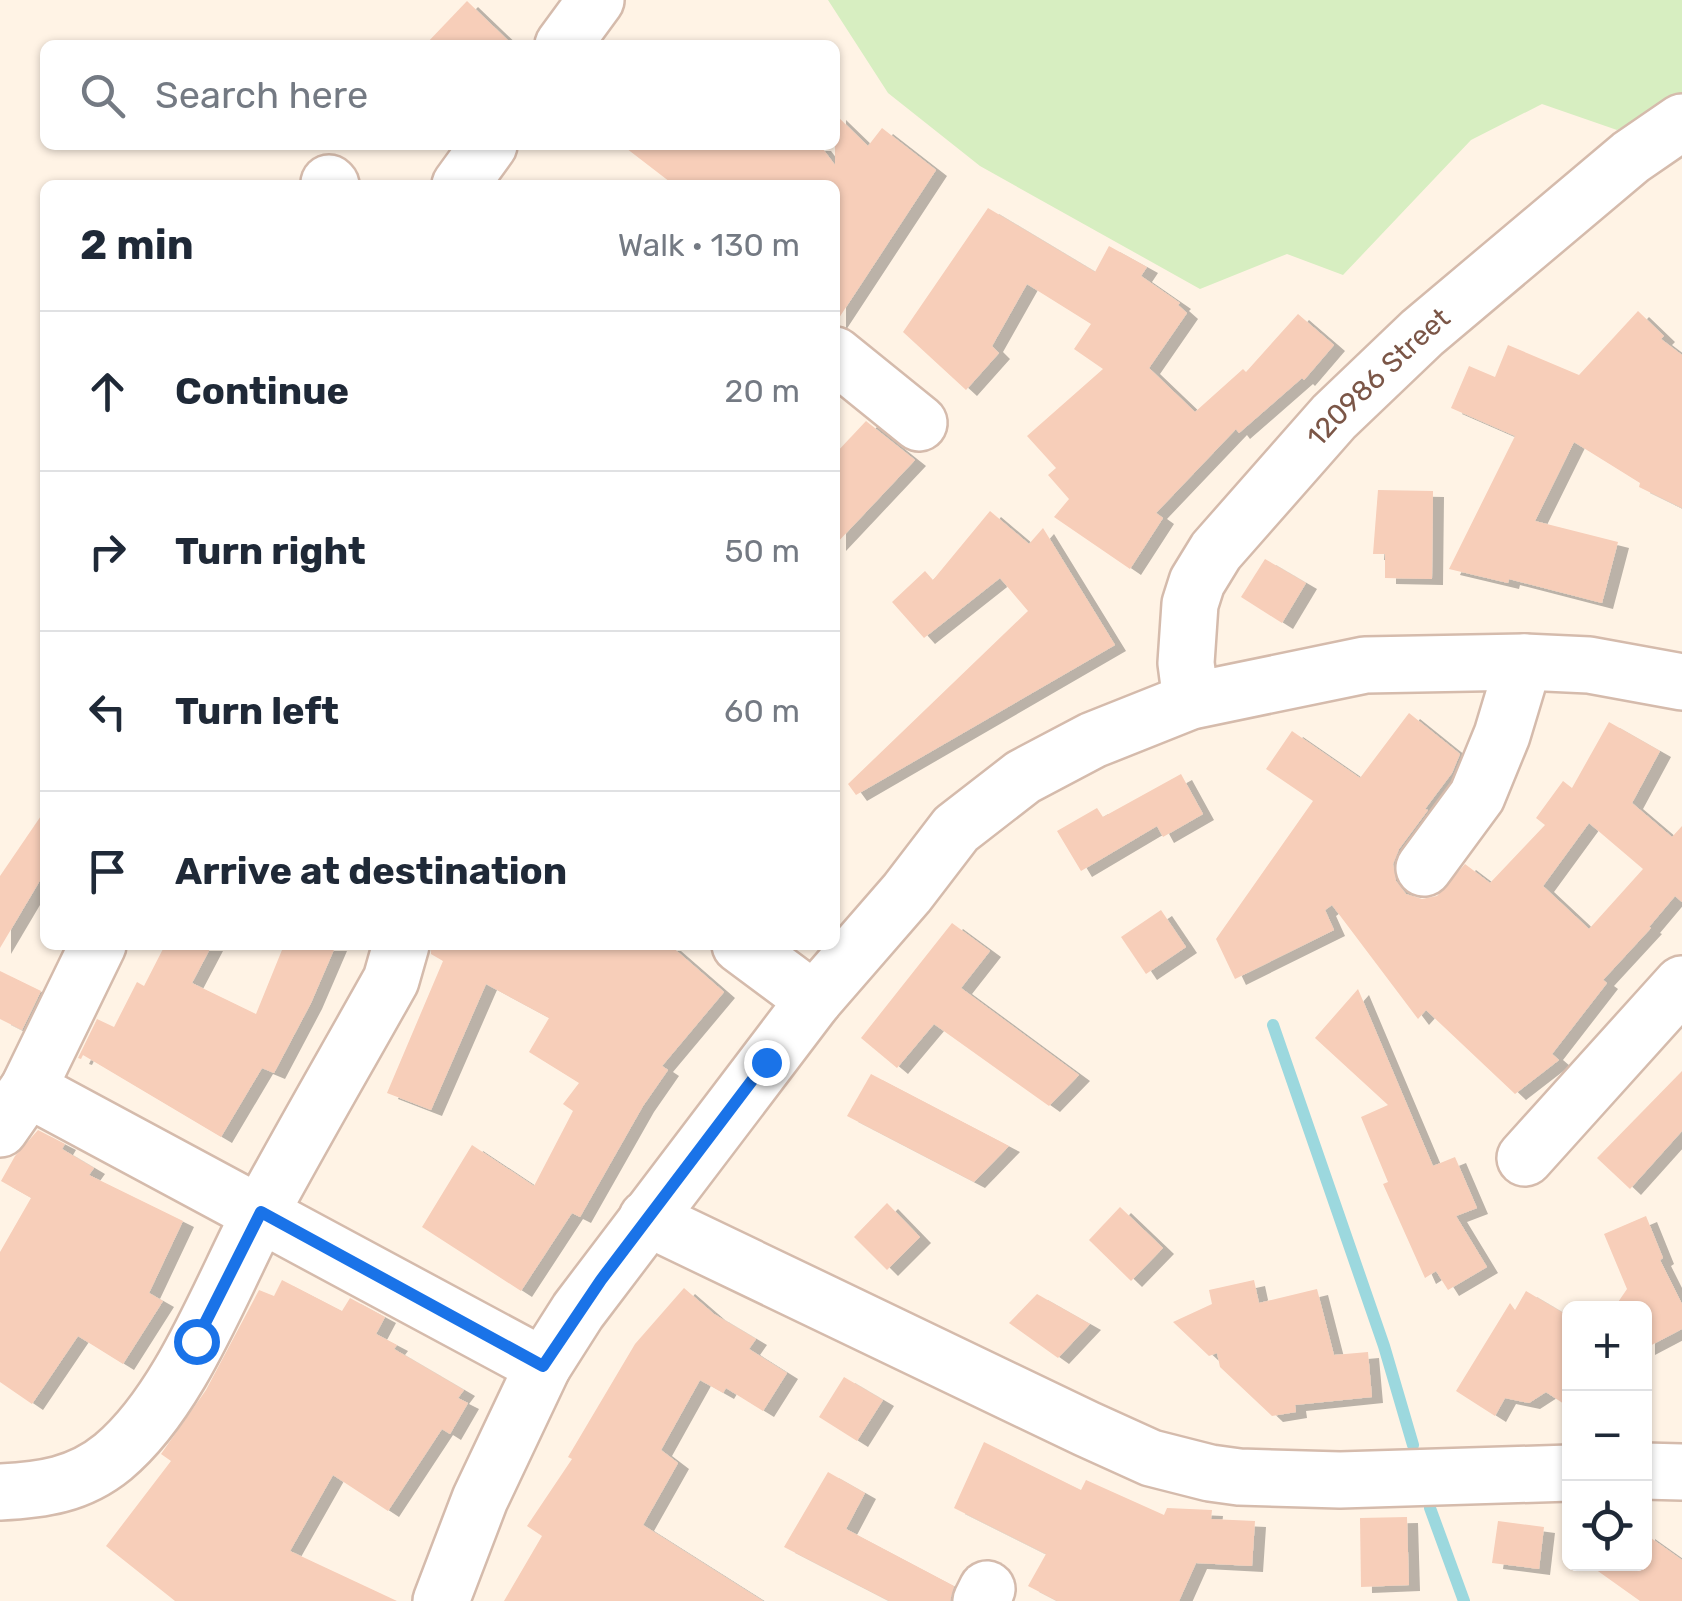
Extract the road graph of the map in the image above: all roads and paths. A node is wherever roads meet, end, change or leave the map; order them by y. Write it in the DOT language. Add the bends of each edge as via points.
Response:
graph roads {
  1 [pos="596,0"];
  2 [pos="566,40"];
  3 [pos="1682,122"];
  4 [pos="486,150"];
  5 [pos="464,180"];
  6 [pos="840,359"];
  7 [pos="919,423"];
  8 [pos="1524,662"];
  9 [pos="1682,682"];
  10 [pos="1190,701"];
  11 [pos="1424,868"];
  12 [pos="95,950"];
  13 [pos="400,950"];
  14 [pos="747,950"];
  15 [pos="1682,984"];
  16 [pos="814,1000"];
  17 [pos="14,1109"];
  18 [pos="1525,1158"];
  19 [pos="261,1212"];
  20 [pos="647,1218"];
  21 [pos="543,1366"];
  22 [pos="1652,1471"];
  23 [pos="1682,1472"];
  24 [pos="1562,1473"];
  25 [pos="0,1492"];
  26 [pos="442,1601"];
  1 -- 2 [label="street"];
  3 -- 10 [label="street, 120986 Street" via="1422,333 1334,418 1216,551 1190,604"];
  4 -- 5 [label="street"];
  6 -- 7 [label="street"];
  8 -- 9 [label="street" via="1589,665"];
  8 -- 10 [label="street" via="1365,665"];
  8 -- 11 [label="street" via="1477,796"];
  10 -- 16 [label="street" via="1093,740 1023,778 956,829"];
  12 -- 17 [label="street"];
  13 -- 19 [label="street" via="391,980"];
  14 -- 16 [label="street"];
  15 -- 18 [label="street"];
  16 -- 20 [label="street"];
  17 -- 19 [label="street"];
  19 -- 21 [label="street"];
  19 -- 25 [label="street" via="180,1373 141,1427 113,1457 77,1480"];
  20 -- 21 [label="street"];
  20 -- 24 [label="street" via="1151,1458 1210,1473 1323,1480"];
  21 -- 26 [label="street" via="480,1499"];
  22 -- 23 [label="street"];
}
